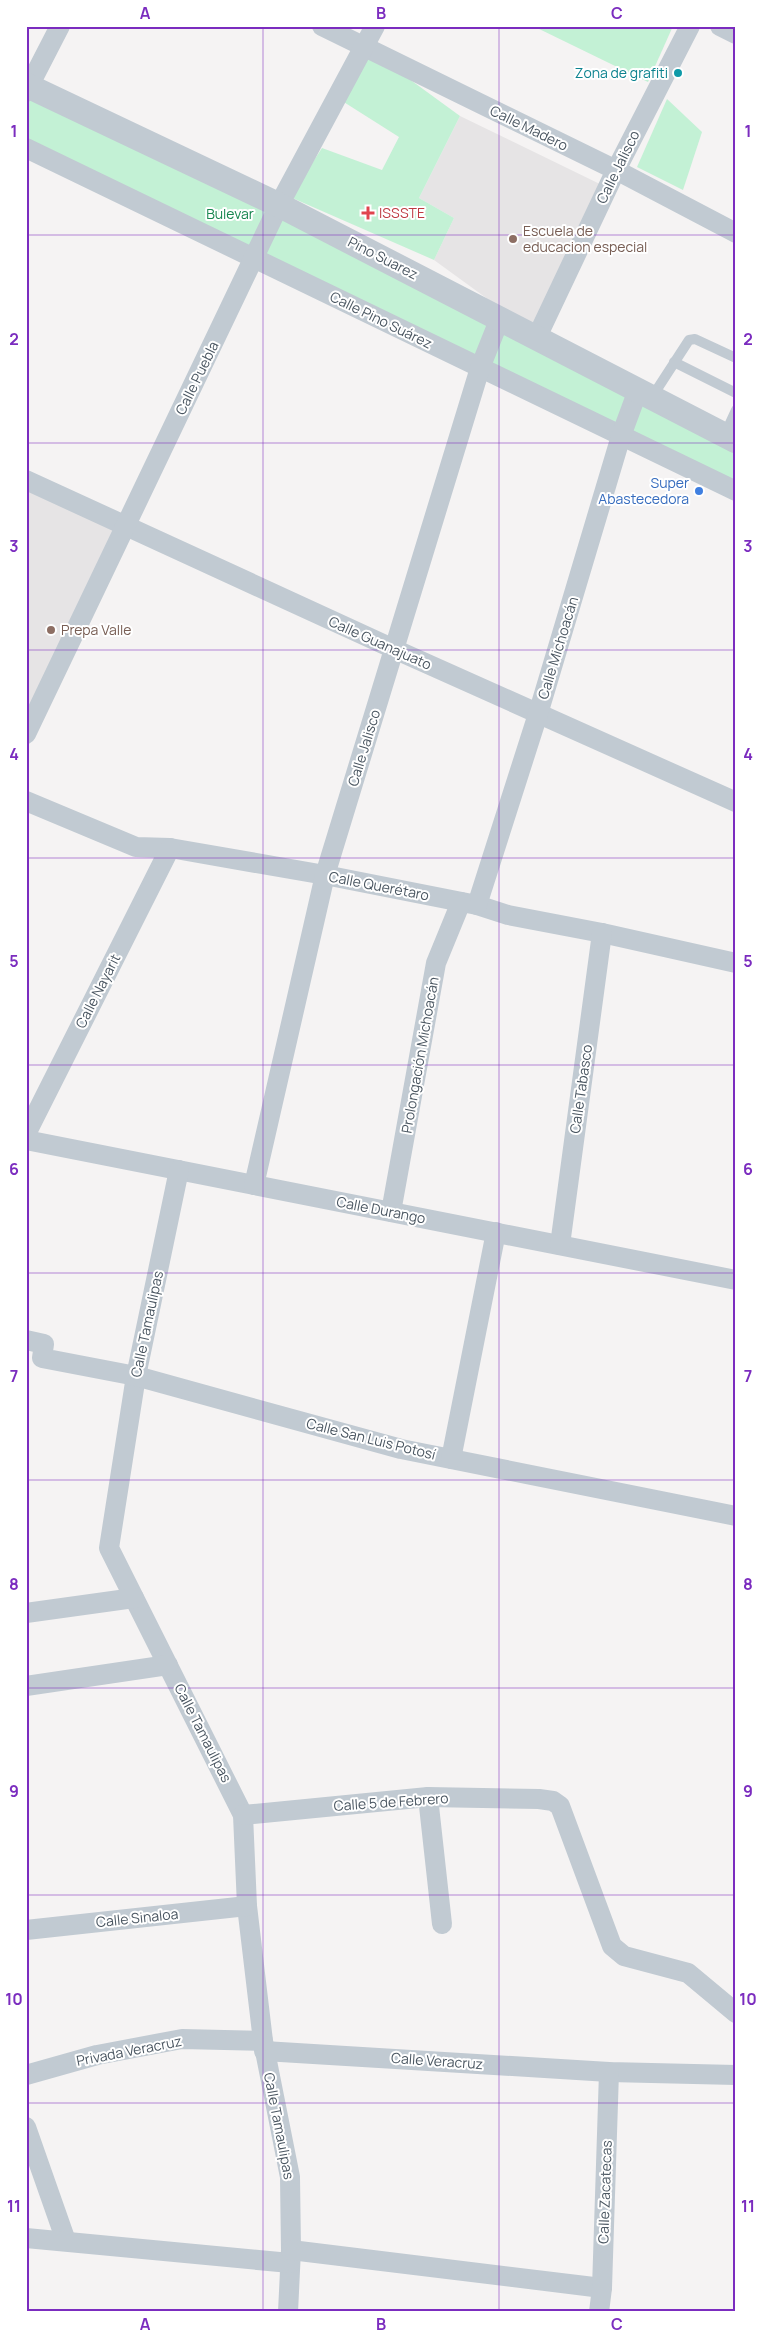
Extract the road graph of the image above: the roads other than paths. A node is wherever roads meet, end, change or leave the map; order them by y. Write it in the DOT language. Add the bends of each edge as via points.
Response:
graph roads {
  1 [pos="60,26"];
  2 [pos="322,26"];
  3 [pos="374,26"];
  4 [pos="690,26"];
  5 [pos="720,26"];
  6 [pos="736,34"];
  7 [pos="364,47"];
  8 [pos="27,88"];
  9 [pos="26,148"];
  10 [pos="616,170"];
  11 [pos="279,205"];
  12 [pos="736,233"];
  13 [pos="254,258"];
  14 [pos="500,318"];
  15 [pos="537,337"];
  16 [pos="736,358"];
  17 [pos="674,362"];
  18 [pos="480,368"];
  19 [pos="736,393"];
  20 [pos="645,394"];
  21 [pos="736,410"];
  22 [pos="621,436"];
  23 [pos="730,438"];
  24 [pos="26,480"];
  25 [pos="736,492"];
  26 [pos="126,526"];
  27 [pos="394,649"];
  28 [pos="538,714"];
  29 [pos="26,734"];
  30 [pos="26,801"];
  31 [pos="736,802"];
  32 [pos="170,848"];
  33 [pos="325,875"];
  34 [pos="469,904"];
  35 [pos="602,933"];
  36 [pos="736,963"];
  37 [pos="26,1134"];
  38 [pos="26,1140"];
  39 [pos="179,1170"];
  40 [pos="254,1185"];
  41 [pos="392,1212"];
  42 [pos="496,1232"];
  43 [pos="560,1245"];
  44 [pos="736,1280"];
  45 [pos="26,1340"];
  46 [pos="136,1376"];
  47 [pos="451,1459"];
  48 [pos="736,1516"];
  49 [pos="134,1598"];
  50 [pos="26,1614"];
  51 [pos="168,1665"];
  52 [pos="26,1686"];
  53 [pos="428,1797"];
  54 [pos="244,1815"];
  55 [pos="247,1906"];
  56 [pos="442,1924"];
  57 [pos="26,1930"];
  58 [pos="736,2013"];
  59 [pos="264,2046"];
  60 [pos="609,2072"];
  61 [pos="26,2075"];
  62 [pos="736,2075"];
  63 [pos="26,2127"];
  64 [pos="26,2238"];
  65 [pos="66,2241"];
  66 [pos="290,2257"];
  67 [pos="602,2288"];
  68 [pos="288,2312"];
  69 [pos="598,2312"];
  1 -- 8 [label="street"];
  2 -- 7 [label="street, Calle Madero"];
  3 -- 7 [label="street, Calle Puebla"];
  4 -- 10 [label="street, Calle Jalisco"];
  5 -- 6 [label="street"];
  7 -- 10 [label="street, Calle Madero"];
  7 -- 11 [label="street, Calle Puebla"];
  8 -- 11 [label="street, Pino Suarez"];
  9 -- 13 [label="street, Calle Pino Suárez"];
  10 -- 12 [label="street, Calle Madero"];
  10 -- 15 [label="street, Calle Jalisco"];
  11 -- 13 [label="street, Calle Puebla"];
  11 -- 14 [label="street, Pino Suarez"];
  13 -- 18 [label="street, Calle Pino Suárez"];
  13 -- 26 [label="street, Calle Puebla"];
  14 -- 15 [label="street, Pino Suarez"];
  14 -- 18 [label="street, Calle Jalisco"];
  15 -- 20 [label="street, Pino Suarez"];
  16 -- 17 [label="lane" via="695,339 685,344"];
  17 -- 19 [label="lane"];
  17 -- 20 [label="lane"];
  18 -- 22 [label="street, Calle Pino Suárez"];
  18 -- 27 [label="street, Calle Jalisco"];
  20 -- 22 [label="street, Calle Michoacán"];
  20 -- 23 [label="street, Pino Suarez"];
  21 -- 23 [label="lane"];
  22 -- 25 [label="street, Calle Pino Suárez"];
  22 -- 28 [label="street, Calle Michoacán"];
  24 -- 26 [label="street, Calle Guanajuato"];
  26 -- 27 [label="street, Calle Guanajuato"];
  26 -- 29 [label="street, Calle Puebla"];
  27 -- 28 [label="street, Calle Guanajuato"];
  27 -- 33 [label="street, Calle Jalisco"];
  28 -- 31 [label="street, Calle Guanajuato"];
  28 -- 34 [label="street, Calle Michoacán"];
  30 -- 32 [label="street, Calle Querétaro" via="136,847"];
  32 -- 33 [label="street, Calle Querétaro"];
  32 -- 37 [label="street, Calle Nayarit"];
  33 -- 34 [label="street, Calle Querétaro"];
  33 -- 40 [label="street, Calle Jalisco"];
  34 -- 35 [label="street, Calle Querétaro"];
  34 -- 41 [label="street, Prolongación Michoacán" via="436,964"];
  35 -- 36 [label="street, Calle Querétaro"];
  35 -- 43 [label="street, Calle Tabasco"];
  38 -- 39 [label="street, Calle Durango"];
  39 -- 40 [label="street, Calle Durango"];
  39 -- 46 [label="street, Calle Tamaulipas"];
  40 -- 41 [label="street, Calle Durango"];
  41 -- 42 [label="street, Calle Durango"];
  42 -- 43 [label="street, Calle Durango"];
  42 -- 47 [label="street"];
  43 -- 44 [label="street, Calle Durango"];
  45 -- 46 [label="street, Calle San Luis Potosí" via="44,1344 42,1358"];
  46 -- 47 [label="street, Calle San Luis Potosí" via="401,1449"];
  46 -- 49 [label="street, Calle Tamaulipas" via="109,1548"];
  47 -- 48 [label="street, Calle San Luis Potosí"];
  49 -- 50 [label="street"];
  49 -- 51 [label="street, Calle Tamaulipas"];
  51 -- 52 [label="street"];
  51 -- 54 [label="street, Calle Tamaulipas"];
  53 -- 54 [label="street, Calle 5 de Febrero"];
  53 -- 56 [label="street"];
  53 -- 58 [label="street, Calle 5 de Febrero" via="553,1801 560,1806 612,1946 624,1956 688,1973"];
  54 -- 55 [label="street, Calle Tamaulipas"];
  55 -- 57 [label="street, Calle Sinaloa"];
  55 -- 59 [label="street, Calle Tamaulipas"];
  59 -- 60 [label="street, Calle Veracruz"];
  59 -- 61 [label="street, Privada Veracruz" via="182,2039 97,2055"];
  59 -- 66 [label="street, Calle Tamaulipas" via="290,2177"];
  60 -- 62 [label="street, Calle Veracruz"];
  60 -- 67 [label="street, Calle Zacatecas"];
  63 -- 65 [label="street"];
  64 -- 65 [label="street"];
  65 -- 66 [label="street"];
  66 -- 67 [label="street"];
  66 -- 68 [label="street, Calle Tamaulipas"];
  67 -- 69 [label="street, Calle Zacatecas"];
}
